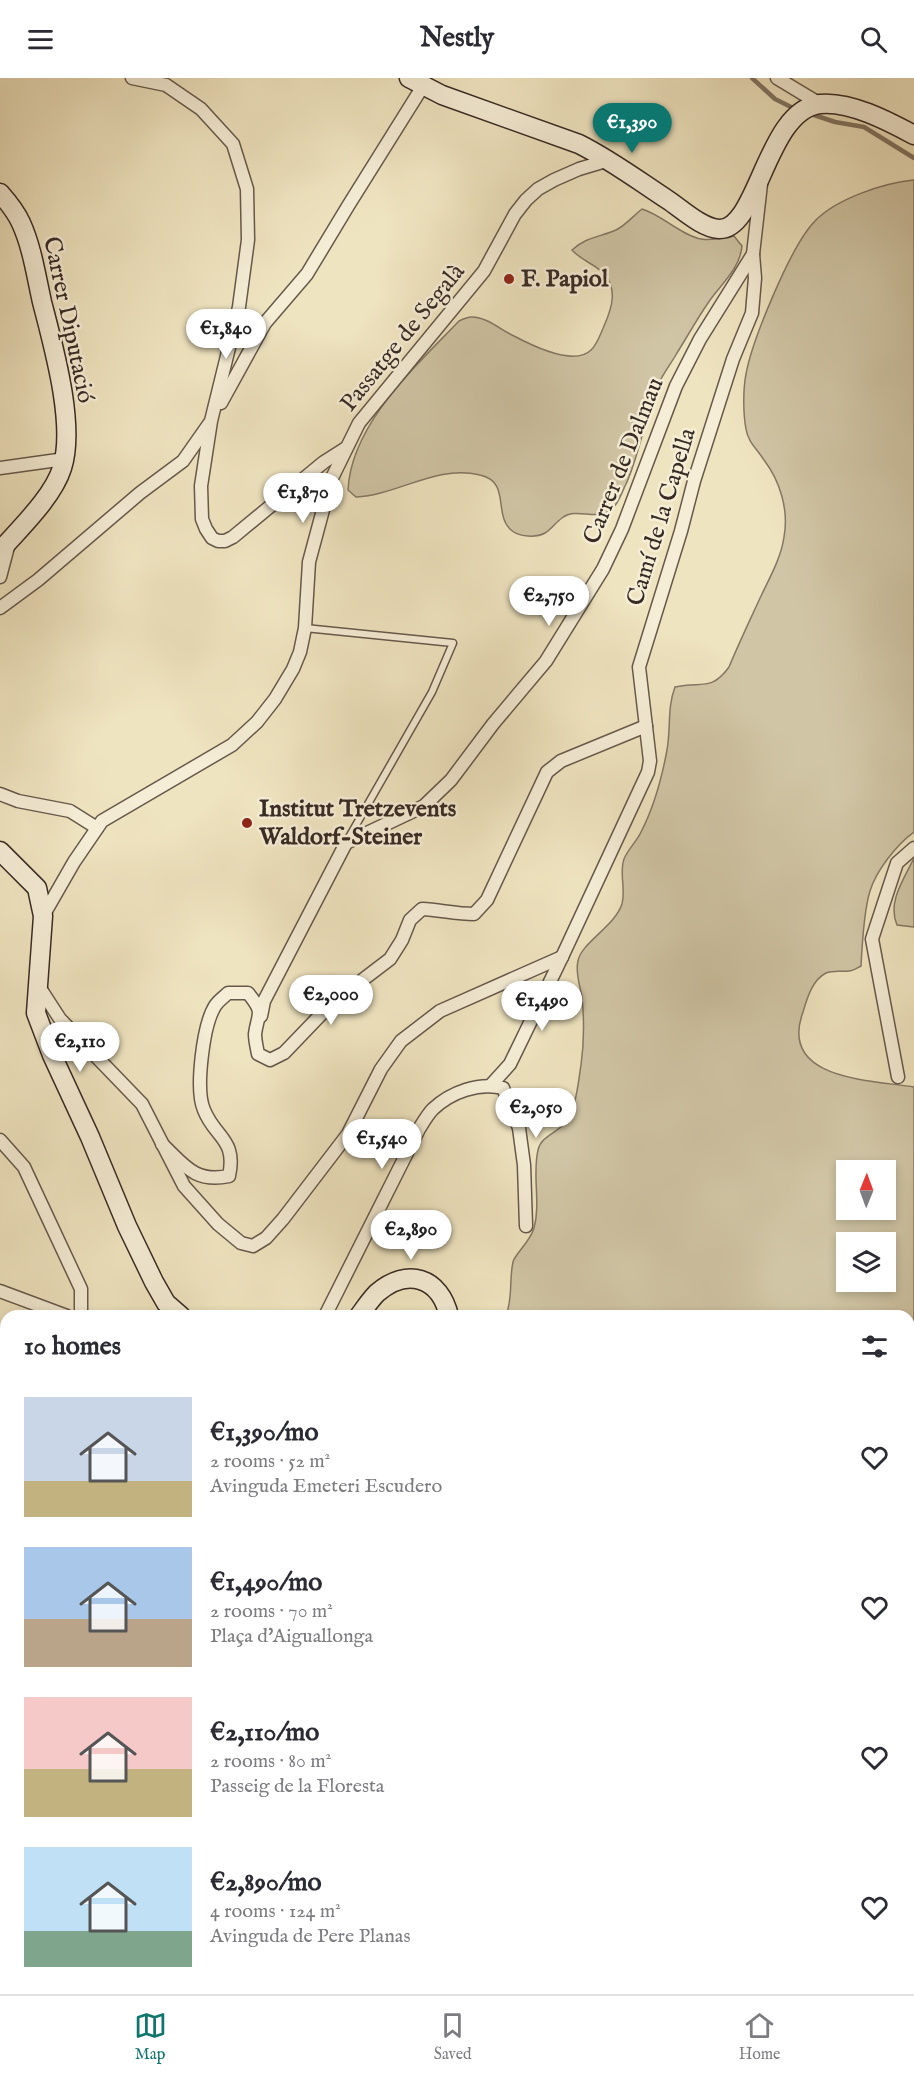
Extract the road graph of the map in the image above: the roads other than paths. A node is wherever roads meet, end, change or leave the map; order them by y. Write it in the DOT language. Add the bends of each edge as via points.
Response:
graph roads {
  1 [pos="132,78"];
  2 [pos="777,78"];
  3 [pos="416,82"];
  4 [pos="809,108"];
  5 [pos="914,135"];
  6 [pos="609,160"];
  7 [pos="763,171"];
  8 [pos="0,193"];
  9 [pos="753,254"];
  10 [pos="211,421"];
  11 [pos="347,447"];
  12 [pos="65,459"];
  13 [pos="0,468"];
  14 [pos="5,545"];
  15 [pos="0,577"];
  16 [pos="0,608"];
  17 [pos="305,628"];
  18 [pos="646,726"];
  19 [pos="0,794"];
  20 [pos="97,828"];
  21 [pos="346,843"];
  22 [pos="914,848"];
  23 [pos="0,851"];
  24 [pos="43,916"];
  25 [pos="562,957"];
  26 [pos="38,984"];
  27 [pos="261,1016"];
  28 [pos="898,1077"];
  29 [pos="491,1085"];
  30 [pos="0,1140"];
  31 [pos="162,1144"];
  32 [pos="526,1226"];
  33 [pos="0,1291"];
  34 [pos="51,1310"];
  35 [pos="81,1310"];
  36 [pos="174,1310"];
  37 [pos="328,1310"];
  38 [pos="364,1310"];
  39 [pos="448,1310"];
  1 -- 10 [label="street" via="166,85 201,109 233,144 248,189 248,240 239,307"];
  2 -- 4 [label="street"];
  3 -- 6 [label="street" via="453,99 561,136"];
  3 -- 10 [label="street" via="307,274 259,333"];
  4 -- 5 [label="street" via="837,104 890,122"];
  4 -- 7 [label="street" via="778,138"];
  6 -- 7 [label="street" via="716,229 737,222"];
  6 -- 11 [label="street, Passatge de Segalà" via="554,180 526,200 484,271 358,423"];
  7 -- 9 [label="street, Carrer de Dalmau"];
  8 -- 12 [label="street, Carrer Diputació" via="20,220 28,243 61,383"];
  9 -- 18 [label="street, Camí de la Capella" via="752,312 729,370 639,667"];
  9 -- 21 [label="street, Carrer de Dalmau" via="676,386 603,569 546,661 451,780 424,806"];
  10 -- 11 [label="street" via="201,507 206,529 218,541 233,537"];
  10 -- 16 [label="street" via="183,461"];
  11 -- 17 [label="street, Passatge de Segalà" via="331,480 312,547"];
  12 -- 13 [label="street"];
  12 -- 14 [label="street, Carrer Diputació" via="48,494"];
  14 -- 15 [label="street"];
  17 -- 20 [label="street, Passatge de Segalà" via="293,669 257,722 232,745 102,821"];
  17 -- 21 [label="lane" via="453,643 432,692"];
  18 -- 25 [label="street, Camí de la Capella" via="648,772"];
  18 -- 27 [label="street" via="561,760 547,772 487,900 474,914 422,909 410,920 390,959 331,1004 284,1053 270,1060 258,1054 255,1035"];
  19 -- 20 [label="street" via="70,811"];
  20 -- 24 [label="street, Passatge de Segalà"];
  21 -- 27 [label="street" via="264,1001"];
  22 -- 28 [label="street" via="897,863 872,939"];
  23 -- 24 [label="street" via="37,888"];
  24 -- 26 [label="street"];
  25 -- 29 [label="street, Camí de la Capella" via="510,1064"];
  25 -- 31 [label="street" via="440,1011 401,1041 381,1069 348,1134 283,1219 254,1246 241,1243 211,1216 184,1186"];
  26 -- 31 [label="street" via="60,1019 142,1104"];
  26 -- 36 [label="street" via="36,1013 52,1055 126,1226 166,1303"];
  27 -- 31 [label="street" via="248,993 228,993 215,1006 204,1039 199,1093 204,1111 233,1159 229,1176 213,1179 193,1173"];
  29 -- 32 [label="street" via="504,1088 519,1128"];
  29 -- 37 [label="street" via="462,1091 432,1110"];
  30 -- 35 [label="street" via="24,1167 81,1289"];
  33 -- 34 [label="street"];
  38 -- 39 [label="street" via="392,1283 423,1279 436,1289"];
}
